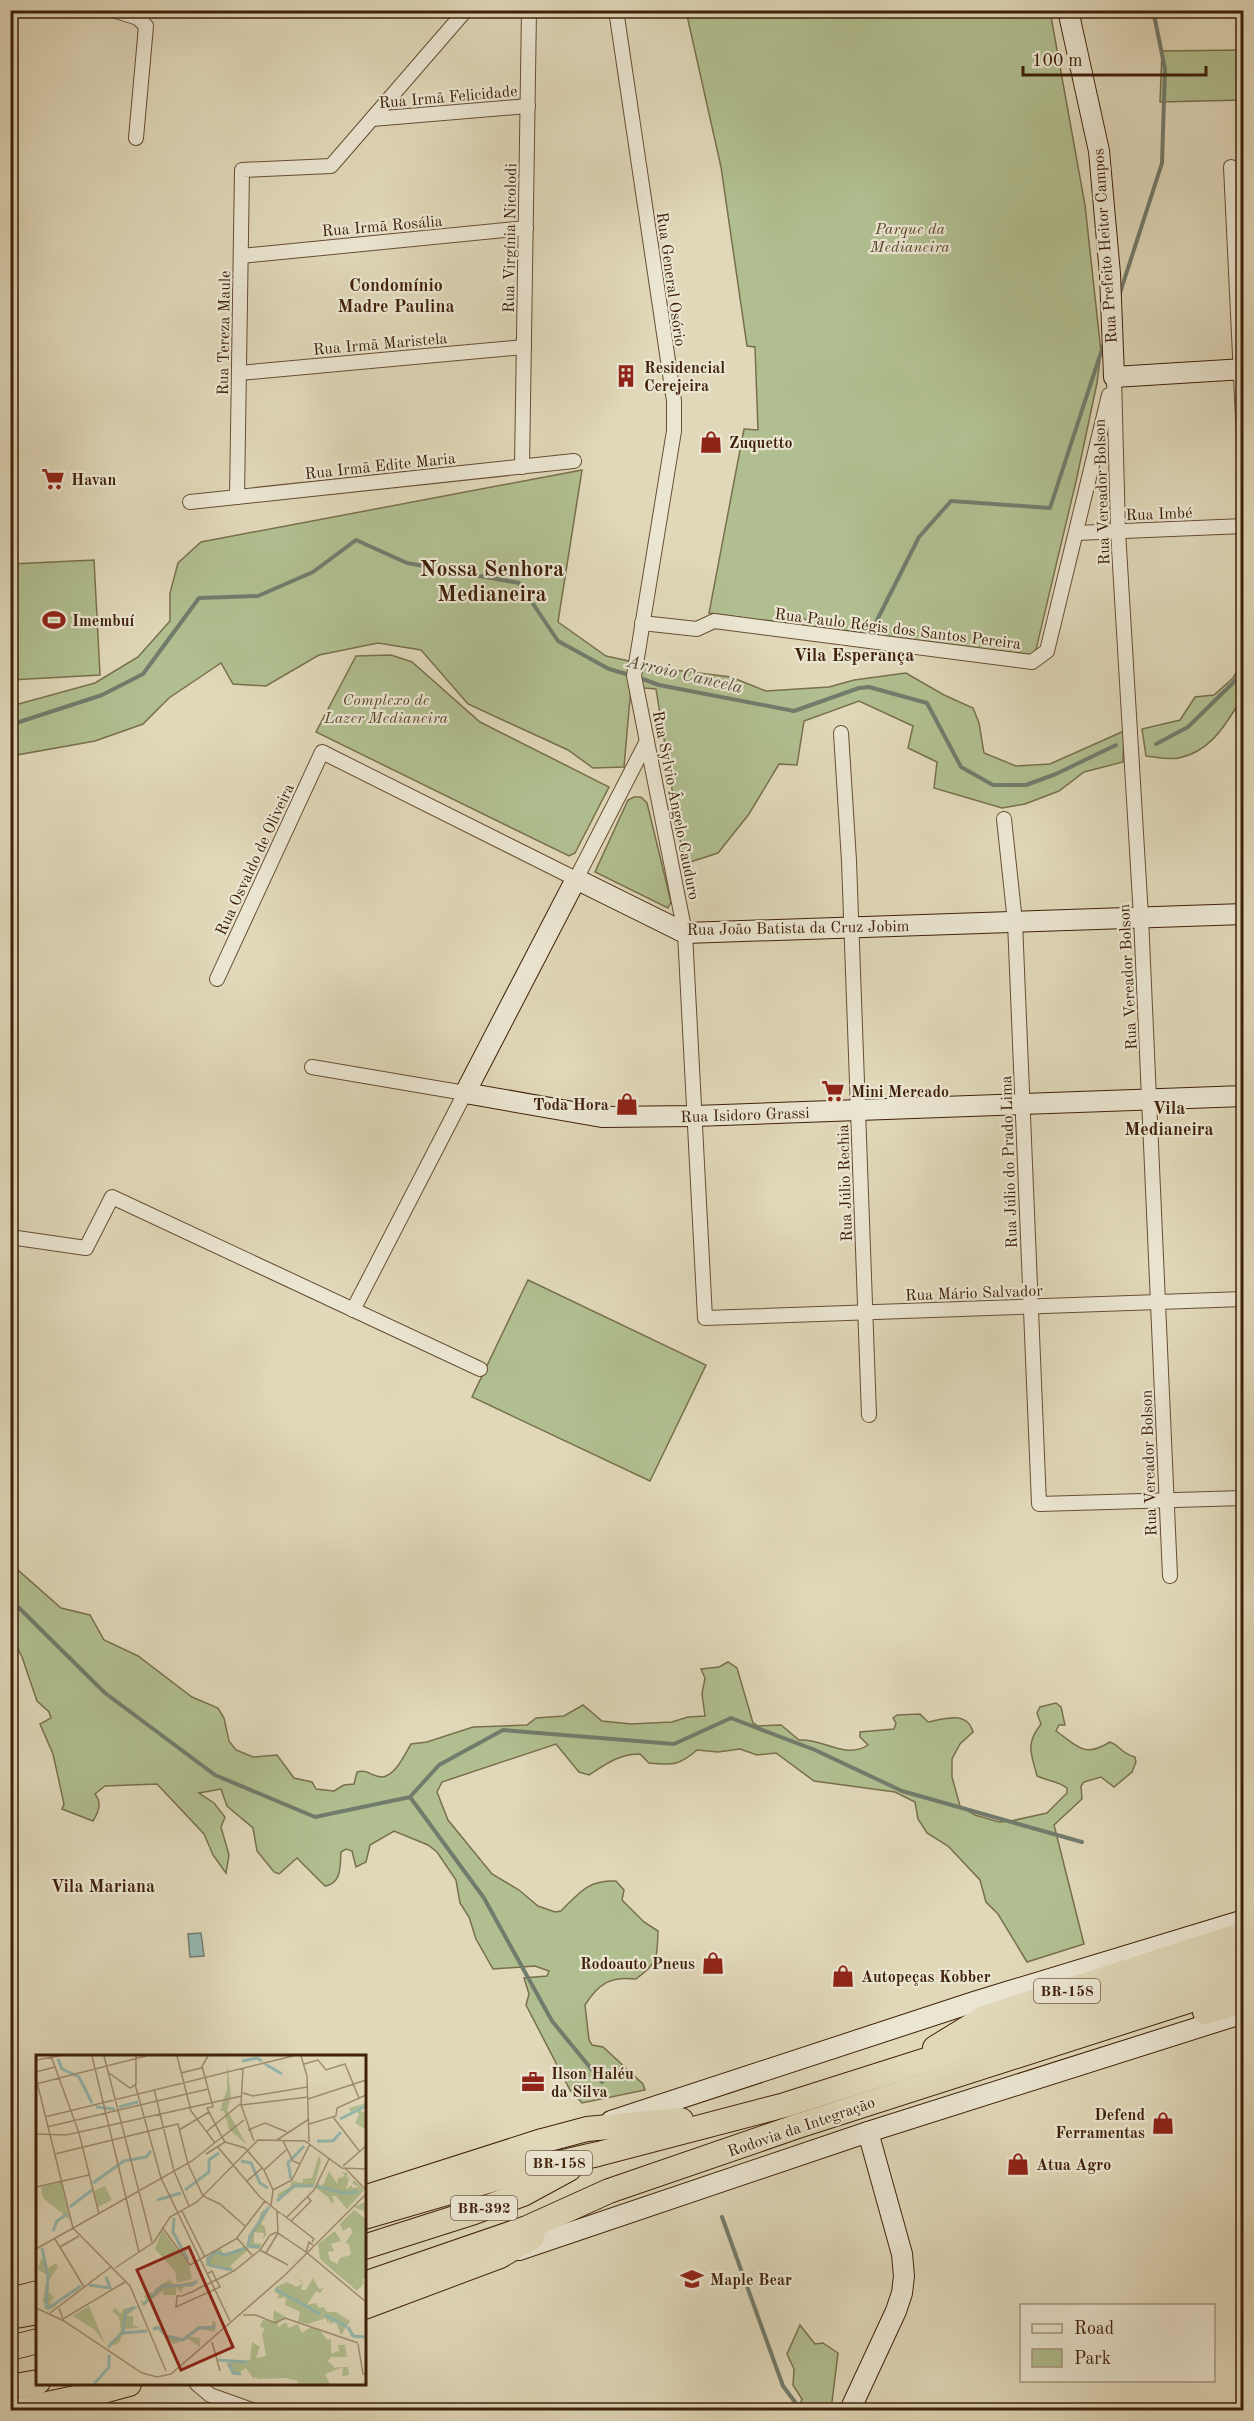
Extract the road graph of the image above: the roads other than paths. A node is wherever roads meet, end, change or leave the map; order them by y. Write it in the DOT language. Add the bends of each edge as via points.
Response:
graph roads {
  1 [pos="113,10"];
  2 [pos="466,10"];
  3 [pos="530,10"];
  4 [pos="616,10"];
  5 [pos="1068,10"];
  6 [pos="528,106"];
  7 [pos="372,119"];
  8 [pos="136,138"];
  9 [pos="1232,167"];
  10 [pos="526,228"];
  11 [pos="241,255"];
  12 [pos="524,347"];
  13 [pos="1242,369"];
  14 [pos="239,373"];
  15 [pos="1114,377"];
  16 [pos="1244,439"];
  17 [pos="574,461"];
  18 [pos="522,467"];
  19 [pos="237,497"];
  20 [pos="190,502"];
  21 [pos="1244,526"];
  22 [pos="1118,531"];
  23 [pos="1076,533"];
  24 [pos="642,623"];
  25 [pos="841,733"];
  26 [pos="647,741"];
  27 [pos="322,752"];
  28 [pos="1004,819"];
  29 [pos="576,879"];
  30 [pos="1244,914"];
  31 [pos="1141,917"];
  32 [pos="1015,922"];
  33 [pos="851,927"];
  34 [pos="685,933"];
  35 [pos="217,979"];
  36 [pos="312,1067"];
  37 [pos="465,1094"];
  38 [pos="1244,1096"];
  39 [pos="1149,1099"];
  40 [pos="1023,1104"];
  41 [pos="858,1110"];
  42 [pos="695,1116"];
  43 [pos="10,1237"];
  44 [pos="1244,1299"];
  45 [pos="1158,1302"];
  46 [pos="1031,1306"];
  47 [pos="353,1310"];
  48 [pos="865,1313"];
  49 [pos="705,1318"];
  50 [pos="480,1369"];
  51 [pos="869,1416"];
  52 [pos="1244,1498"];
  53 [pos="1166,1501"];
  54 [pos="1170,1576"];
  55 [pos="1244,1920"];
  56 [pos="1244,1934"];
  57 [pos="1244,1959"];
  58 [pos="1244,1983"];
  59 [pos="1244,2001"];
  60 [pos="1244,2013"];
  61 [pos="905,2079"];
  62 [pos="755,2113"];
  63 [pos="587,2129"];
  64 [pos="868,2132"];
  65 [pos="598,2154"];
  66 [pos="609,2192"];
  67 [pos="366,2197"];
  68 [pos="366,2216"];
  69 [pos="366,2246"];
  70 [pos="500,2256"];
  71 [pos="366,2283"];
  72 [pos="36,2294"];
  73 [pos="10,2300"];
  74 [pos="366,2306"];
  75 [pos="36,2312"];
  76 [pos="10,2317"];
  77 [pos="36,2342"];
  78 [pos="10,2349"];
  79 [pos="36,2382"];
  80 [pos="127,2385"];
  81 [pos="198,2385"];
  82 [pos="10,2387"];
  83 [pos="85,2403"];
  84 [pos="18,2410"];
  85 [pos="252,2410"];
  86 [pos="850,2410"];
  1 -- 8 [label="street" via="138,18 146,26"];
  2 -- 7 [label="street"];
  3 -- 6 [label="street, Rua Virgínia Nicolodi"];
  4 -- 24 [label="street, Rua General Osório" via="674,401 674,431"];
  5 -- 15 [label="street, Rua Prefeito Heitor Campos" via="1099,151"];
  6 -- 7 [label="street, Rua Irmã Felicidade"];
  6 -- 10 [label="street, Rua Virgínia Nicolodi"];
  7 -- 11 [label="street, Rua Tereza Maule" via="331,166 242,170"];
  9 -- 13 [label="street"];
  10 -- 11 [label="street, Rua Irmã Rosália"];
  10 -- 12 [label="street, Rua Virgínia Nicolodi"];
  11 -- 14 [label="street, Rua Tereza Maule"];
  12 -- 14 [label="street, Rua Irmã Maristela"];
  12 -- 18 [label="street, Rua Virgínia Nicolodi"];
  13 -- 15 [label="street"];
  13 -- 16 [label="street"];
  14 -- 19 [label="street, Rua Tereza Maule"];
  15 -- 22 [label="street, Rua Vereador Bolson"];
  15 -- 23 [label="street, Rua Paulo Régis dos Santos Pereira"];
  17 -- 18 [label="street, Rua Irmã Edite Maria"];
  18 -- 19 [label="street, Rua Irmã Edite Maria"];
  19 -- 20 [label="street, Rua Irmã Edite Maria"];
  21 -- 22 [label="street, Rua Imbé"];
  22 -- 23 [label="street, Rua Imbé"];
  22 -- 31 [label="street, Rua Vereador Bolson"];
  23 -- 24 [label="street, Rua Paulo Régis dos Santos Pereira" via="1047,651 1032,662 714,621 697,629"];
  24 -- 26 [label="street, Rua Sylvio Ângelo Cauduro" via="634,676"];
  25 -- 33 [label="street, Rua Júlio Rechia"];
  26 -- 29 [label="street"];
  26 -- 34 [label="street, Rua Sylvio Ângelo Cauduro"];
  27 -- 29 [label="street, Rua João Batista da Cruz Jobim"];
  27 -- 35 [label="street, Rua Osvaldo de Oliveira"];
  28 -- 32 [label="street, Rua Júlio do Prado Lima"];
  29 -- 34 [label="street, Rua João Batista da Cruz Jobim"];
  29 -- 37 [label="street"];
  30 -- 31 [label="street, Rua João Batista da Cruz Jobim"];
  31 -- 32 [label="street, Rua João Batista da Cruz Jobim"];
  31 -- 39 [label="street, Rua Vereador Bolson"];
  32 -- 33 [label="street, Rua João Batista da Cruz Jobim"];
  32 -- 40 [label="street, Rua Júlio do Prado Lima"];
  33 -- 34 [label="street, Rua João Batista da Cruz Jobim"];
  33 -- 41 [label="street, Rua Júlio Rechia"];
  34 -- 42 [label="street, Rua Sylvio Ângelo Cauduro"];
  36 -- 37 [label="street"];
  37 -- 42 [label="street, Rua Isidoro Grassi" via="602,1117"];
  37 -- 47 [label="street"];
  38 -- 39 [label="street, Rua Isidoro Grassi"];
  39 -- 40 [label="street, Rua Isidoro Grassi"];
  39 -- 45 [label="street, Rua Vereador Bolson"];
  40 -- 41 [label="street, Rua Isidoro Grassi"];
  40 -- 46 [label="street, Rua Júlio do Prado Lima"];
  41 -- 42 [label="street, Rua Isidoro Grassi"];
  41 -- 48 [label="street, Rua Júlio Rechia"];
  42 -- 49 [label="street, Rua Sylvio Ângelo Cauduro"];
  43 -- 47 [label="street" via="86,1248 112,1197"];
  44 -- 45 [label="street, Rua Mário Salvador"];
  45 -- 46 [label="street, Rua Mário Salvador"];
  45 -- 53 [label="street, Rua Vereador Bolson"];
  46 -- 48 [label="street, Rua Mário Salvador"];
  46 -- 53 [label="street, Rua Júlio do Prado Lima" via="1039,1504"];
  47 -- 50 [label="street"];
  48 -- 49 [label="street, Rua Mário Salvador"];
  48 -- 51 [label="street, Rua Júlio Rechia"];
  52 -- 53 [label="street"];
  53 -- 54 [label="street, Rua Vereador Bolson"];
  55 -- 63 [label="street, BR-158" via="977,2001"];
  56 -- 61 [label="highway, BR-158" via="984,2018"];
  57 -- 61 [label="highway, Rodovia da Integração / BR-158"];
  58 -- 61 [label="highway, Rodovia da Integração / BR-158"];
  59 -- 61 [label="highway, BR-158" via="938,2088"];
  60 -- 64 [label="street, BR-158"];
  61 -- 62 [label="highway, Rodovia da Integração / BR-158"];
  61 -- 66 [label="highway, Rodovia da Integração / BR-158"];
  62 -- 63 [label="highway, BR-158"];
  62 -- 65 [label="highway, Rodovia da Integração / BR-158"];
  63 -- 67 [label="highway, BR-158"];
  64 -- 70 [label="street, BR-158"];
  64 -- 86 [label="street" via="902,2254 904,2276 896,2311"];
  65 -- 68 [label="highway, Rodovia da Integração / BR-158" via="515,2173"];
  65 -- 69 [label="highway, BR-392 / BR-392" via="523,2194"];
  66 -- 70 [label="highway, BR-158"];
  66 -- 71 [label="highway, Rodovia da Integração / BR-158" via="527,2228"];
  70 -- 74 [label="highway, BR-158"];
  72 -- 73 [label="highway"];
  75 -- 76 [label="highway"];
  77 -- 78 [label="highway"];
  79 -- 82 [label="highway"];
  80 -- 83 [label="highway"];
  81 -- 85 [label="street" via="210,2395"];
  83 -- 84 [label="highway"];
}
